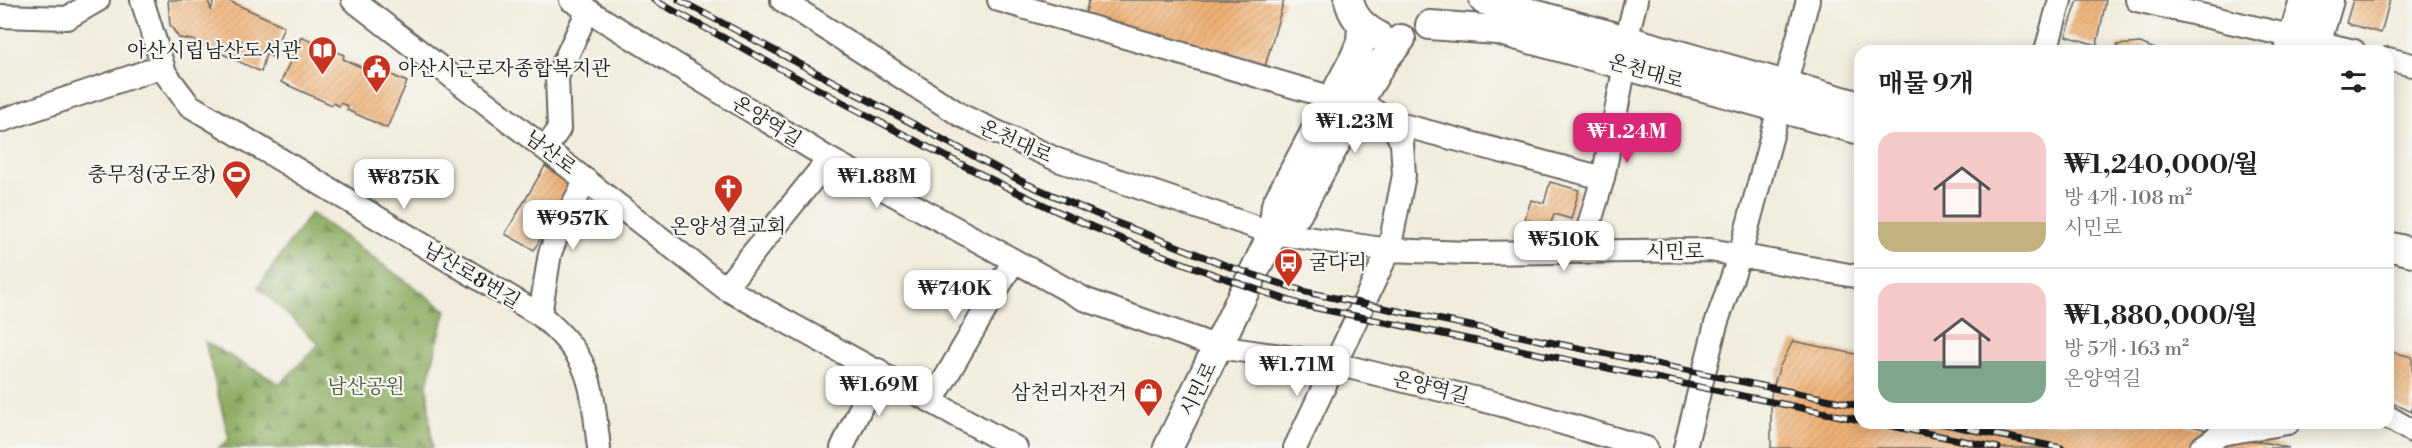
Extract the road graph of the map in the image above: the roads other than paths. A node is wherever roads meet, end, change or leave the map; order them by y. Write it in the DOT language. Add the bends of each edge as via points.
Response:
graph roads {
  1 [pos="98,0"];
  2 [pos="142,0"];
  3 [pos="353,0"];
  4 [pos="782,0"];
  5 [pos="999,0"];
  6 [pos="1443,0"];
  7 [pos="1484,0"];
  8 [pos="1636,0"];
  9 [pos="1808,0"];
  10 [pos="2060,0"];
  11 [pos="2137,0"];
  12 [pos="2304,0"];
  13 [pos="2329,0"];
  14 [pos="579,5"];
  15 [pos="1356,12"];
  16 [pos="0,16"];
  17 [pos="1430,25"];
  18 [pos="1401,39"];
  19 [pos="2048,45"];
  20 [pos="2303,45"];
  21 [pos="1625,53"];
  22 [pos="2394,60"];
  23 [pos="2412,65"];
  24 [pos="163,66"];
  25 [pos="1782,97"];
  26 [pos="1346,100"];
  27 [pos="1854,105"];
  28 [pos="0,121"];
  29 [pos="1391,122"];
  30 [pos="1854,127"];
  31 [pos="546,148"];
  32 [pos="829,159"];
  33 [pos="1603,178"];
  34 [pos="586,180"];
  35 [pos="1273,233"];
  36 [pos="2394,248"];
  37 [pos="1389,250"];
  38 [pos="1581,252"];
  39 [pos="2412,252"];
  40 [pos="1740,255"];
  41 [pos="1013,262"];
  42 [pos="2394,264"];
  43 [pos="2412,268"];
  44 [pos="1854,276"];
  45 [pos="725,288"];
  46 [pos="540,315"];
  47 [pos="1218,347"];
  48 [pos="1336,364"];
  49 [pos="878,370"];
  50 [pos="932,400"];
  51 [pos="2394,420"];
  52 [pos="2251,429"];
  53 [pos="2412,431"];
  54 [pos="599,448"];
  55 [pos="842,448"];
  56 [pos="1016,448"];
  57 [pos="1168,448"];
  58 [pos="1295,448"];
  59 [pos="1646,448"];
  60 [pos="1685,448"];
  61 [pos="2201,448"];
  1 -- 16 [label="street" via="67,18"];
  2 -- 24 [label="street, 남산로8번길"];
  3 -- 31 [label="street, 남산로"];
  4 -- 35 [label="street, 온천대로" via="962,116 1058,160"];
  5 -- 26 [label="street"];
  6 -- 17 [label="main road"];
  7 -- 21 [label="main road, 온천대로"];
  8 -- 21 [label="street, 온천대로"];
  9 -- 25 [label="street"];
  10 -- 19 [label="street"];
  11 -- 20 [label="street"];
  12 -- 20 [label="main road"];
  13 -- 20 [label="main road"];
  14 -- 31 [label="street, 온양역길" via="557,77 559,129"];
  14 -- 32 [label="street, 온양역길"];
  15 -- 18 [label="main road" via="1380,36"];
  15 -- 26 [label="main road, 시민로" via="1361,42"];
  17 -- 18 [label="main road"];
  17 -- 21 [label="main road, 온천대로" via="1497,30"];
  18 -- 26 [label="main road, 시민로"];
  21 -- 25 [label="main road, 온천대로"];
  21 -- 33 [label="street"];
  22 -- 23 [label="street"];
  24 -- 28 [label="street"];
  24 -- 46 [label="street, 남산로8번길" via="189,105"];
  25 -- 27 [label="main road, 온천대로"];
  25 -- 30 [label="main road, 온천대로"];
  25 -- 40 [label="street"];
  26 -- 29 [label="street"];
  26 -- 35 [label="main road, 시민로" via="1297,214"];
  29 -- 33 [label="street"];
  29 -- 37 [label="street" via="1402,143 1404,175"];
  31 -- 34 [label="street, 남산로"];
  32 -- 41 [label="street, 온양역길"];
  32 -- 45 [label="street"];
  33 -- 38 [label="street"];
  34 -- 45 [label="street, 남산로"];
  34 -- 46 [label="street" via="550,253"];
  35 -- 37 [label="street, 시민로"];
  35 -- 47 [label="main road, 시민로"];
  36 -- 39 [label="main road"];
  37 -- 38 [label="street, 시민로"];
  37 -- 48 [label="street"];
  38 -- 40 [label="street, 시민로" via="1710,250"];
  40 -- 44 [label="street, 시민로"];
  40 -- 60 [label="street" via="1716,324"];
  41 -- 47 [label="street, 온양역길" via="1084,299"];
  41 -- 50 [label="street"];
  42 -- 43 [label="main road"];
  45 -- 49 [label="street, 남산로"];
  46 -- 54 [label="street, 남산로8번길" via="566,336 582,359 591,388"];
  47 -- 48 [label="street, 온양역길"];
  47 -- 57 [label="main road, 시민로"];
  48 -- 58 [label="street"];
  48 -- 59 [label="street, 온양역길" via="1502,405"];
  49 -- 50 [label="street, 남산로"];
  49 -- 55 [label="street"];
  50 -- 56 [label="street, 남산로"];
  51 -- 53 [label="street"];
  52 -- 61 [label="street" via="2221,434"];
}
